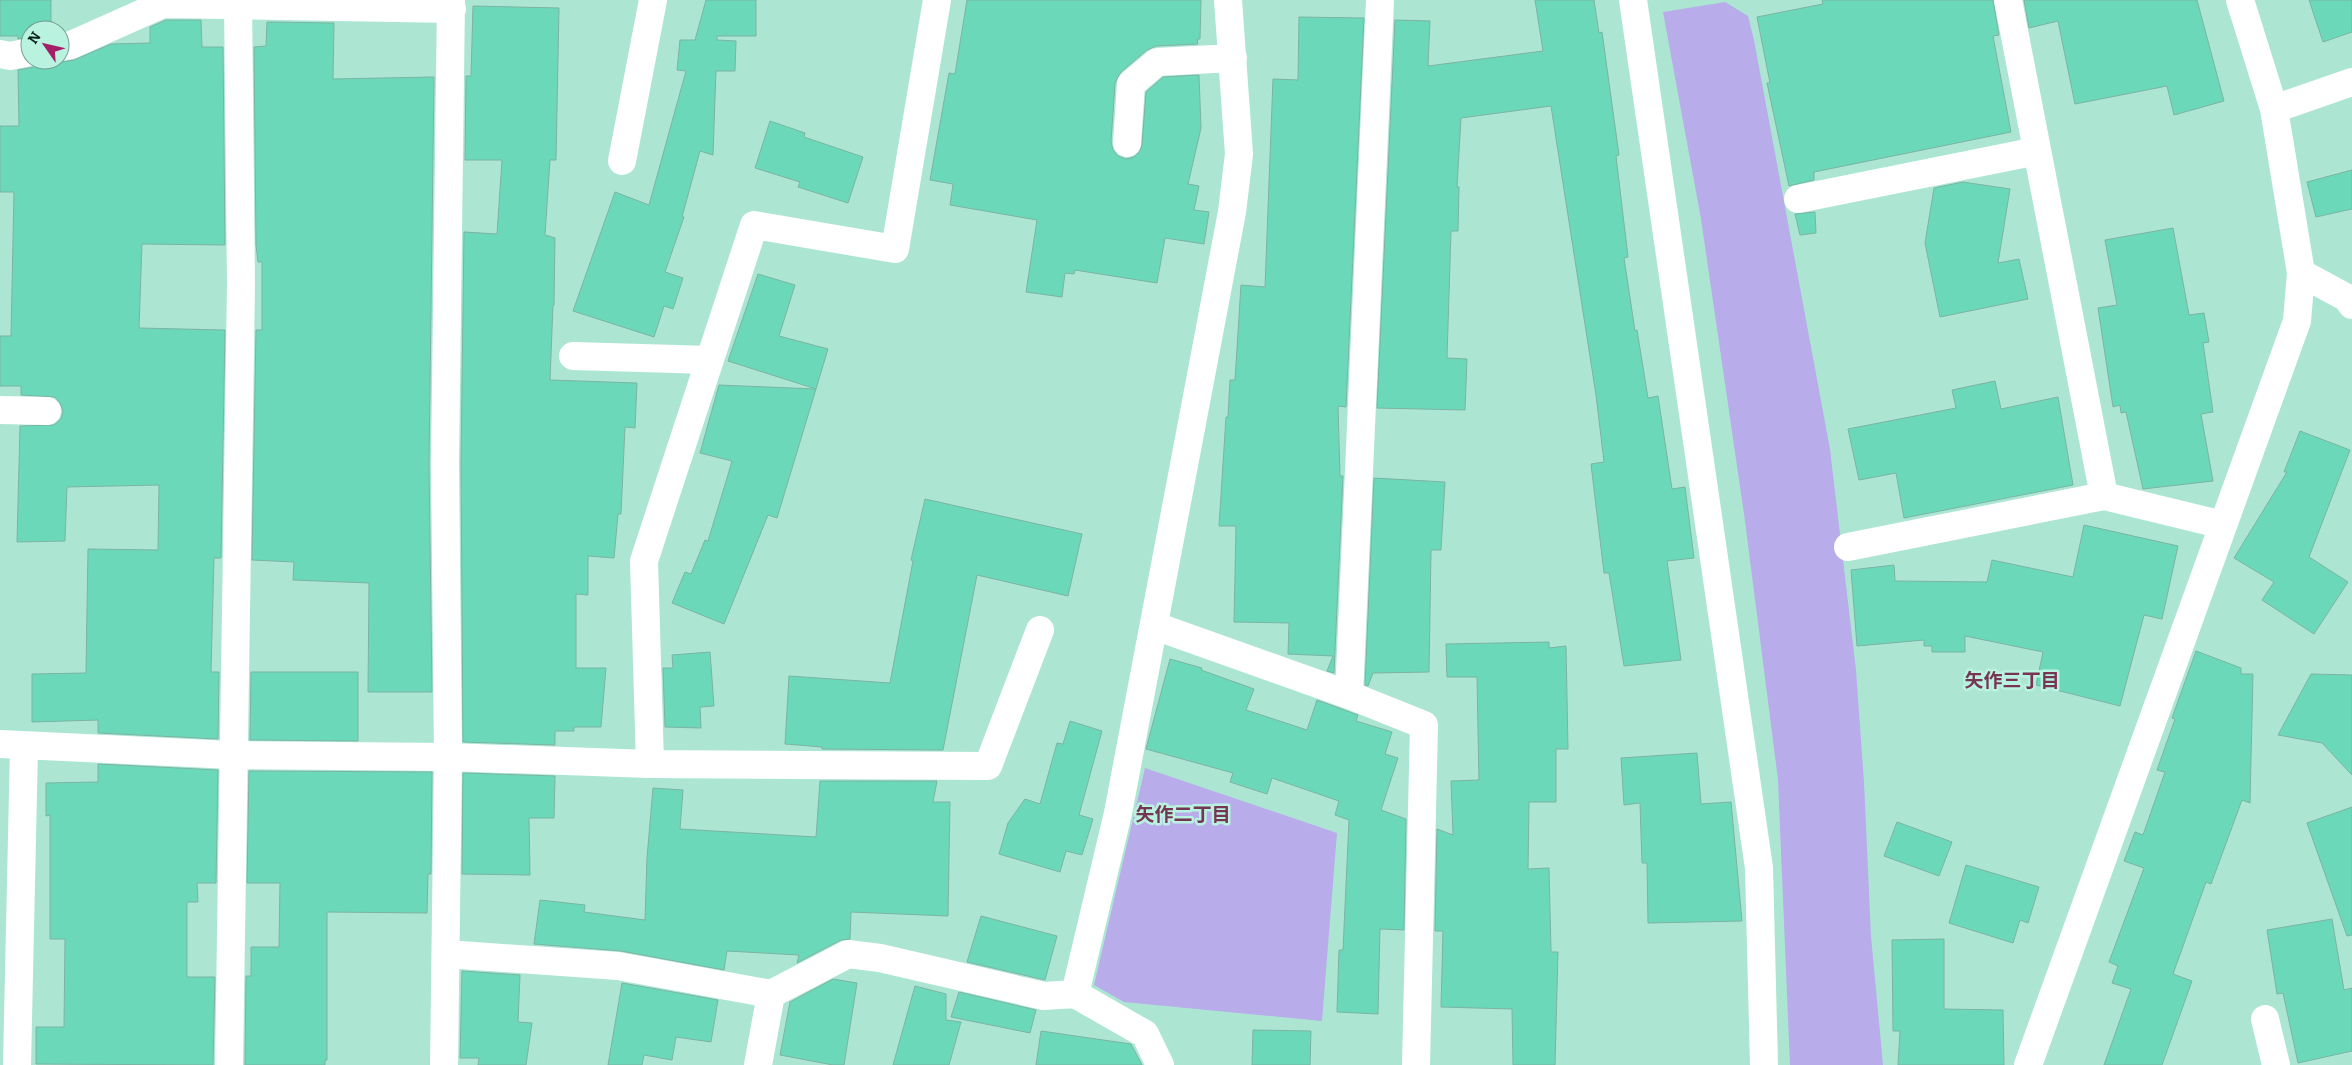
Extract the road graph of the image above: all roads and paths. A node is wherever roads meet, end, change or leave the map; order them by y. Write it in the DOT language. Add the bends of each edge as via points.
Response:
graph roads {
  1 [pos="653,0"];
  2 [pos="937,0"];
  3 [pos="1228,0"];
  4 [pos="1380,0"];
  5 [pos="1633,0"];
  6 [pos="2008,0"];
  7 [pos="2240,0"];
  8 [pos="238,3"];
  9 [pos="452,4"];
  10 [pos="70,45"];
  11 [pos="0,54"];
  12 [pos="20,54"];
  13 [pos="1233,58"];
  14 [pos="2352,82"];
  15 [pos="2274,109"];
  16 [pos="1127,142"];
  17 [pos="2037,151"];
  18 [pos="622,161"];
  19 [pos="1798,199"];
  20 [pos="2301,273"];
  21 [pos="2352,305"];
  22 [pos="572,356"];
  23 [pos="710,360"];
  24 [pos="0,410"];
  25 [pos="47,411"];
  26 [pos="2104,496"];
  27 [pos="2223,526"];
  28 [pos="1848,547"];
  29 [pos="1155,626"];
  30 [pos="1040,630"];
  31 [pos="1349,695"];
  32 [pos="12,745"];
  33 [pos="232,755"];
  34 [pos="448,757"];
  35 [pos="650,764"];
  36 [pos="446,954"];
  37 [pos="770,994"];
  38 [pos="1075,994"];
  39 [pos="2265,1019"];
  40 [pos="17,1065"];
  41 [pos="229,1065"];
  42 [pos="444,1065"];
  43 [pos="758,1065"];
  44 [pos="1160,1065"];
  45 [pos="1416,1065"];
  46 [pos="1764,1065"];
  47 [pos="2028,1065"];
  48 [pos="2276,1065"];
  1 -- 18 [label="street"];
  2 -- 23 [label="street" via="895,248 754,225"];
  3 -- 13 [label="street"];
  4 -- 31 [label="street"];
  5 -- 46 [label="street" via="1758,868"];
  6 -- 17 [label="street"];
  7 -- 15 [label="street"];
  8 -- 9 [label="street"];
  8 -- 10 [label="street" via="163,4"];
  8 -- 33 [label="street" via="238,554"];
  9 -- 34 [label="street" via="444,464"];
  11 -- 12 [label="street"];
  13 -- 16 [label="street" via="1157,62 1131,84"];
  13 -- 29 [label="street" via="1239,154 1232,212"];
  14 -- 15 [label="street"];
  15 -- 20 [label="street"];
  17 -- 19 [label="street"];
  17 -- 26 [label="street"];
  20 -- 21 [label="street" via="2347,298"];
  20 -- 27 [label="street" via="2297,321"];
  22 -- 23 [label="street"];
  23 -- 35 [label="street" via="644,561"];
  24 -- 25 [label="street"];
  26 -- 27 [label="street"];
  26 -- 28 [label="street"];
  27 -- 47 [label="street"];
  29 -- 31 [label="street"];
  29 -- 38 [label="street" via="1118,813"];
  30 -- 35 [label="street" via="988,766"];
  31 -- 45 [label="street" via="1424,724"];
  32 -- 33 [label="street"];
  32 -- 40 [label="street"];
  33 -- 34 [label="street"];
  33 -- 41 [label="street"];
  34 -- 35 [label="street"];
  34 -- 36 [label="street"];
  36 -- 37 [label="street" via="618,966"];
  36 -- 42 [label="street"];
  37 -- 38 [label="street" via="848,954 880,958 1044,996"];
  37 -- 43 [label="street"];
  38 -- 44 [label="street" via="1145,1034"];
  39 -- 48 [label="street"];
}
